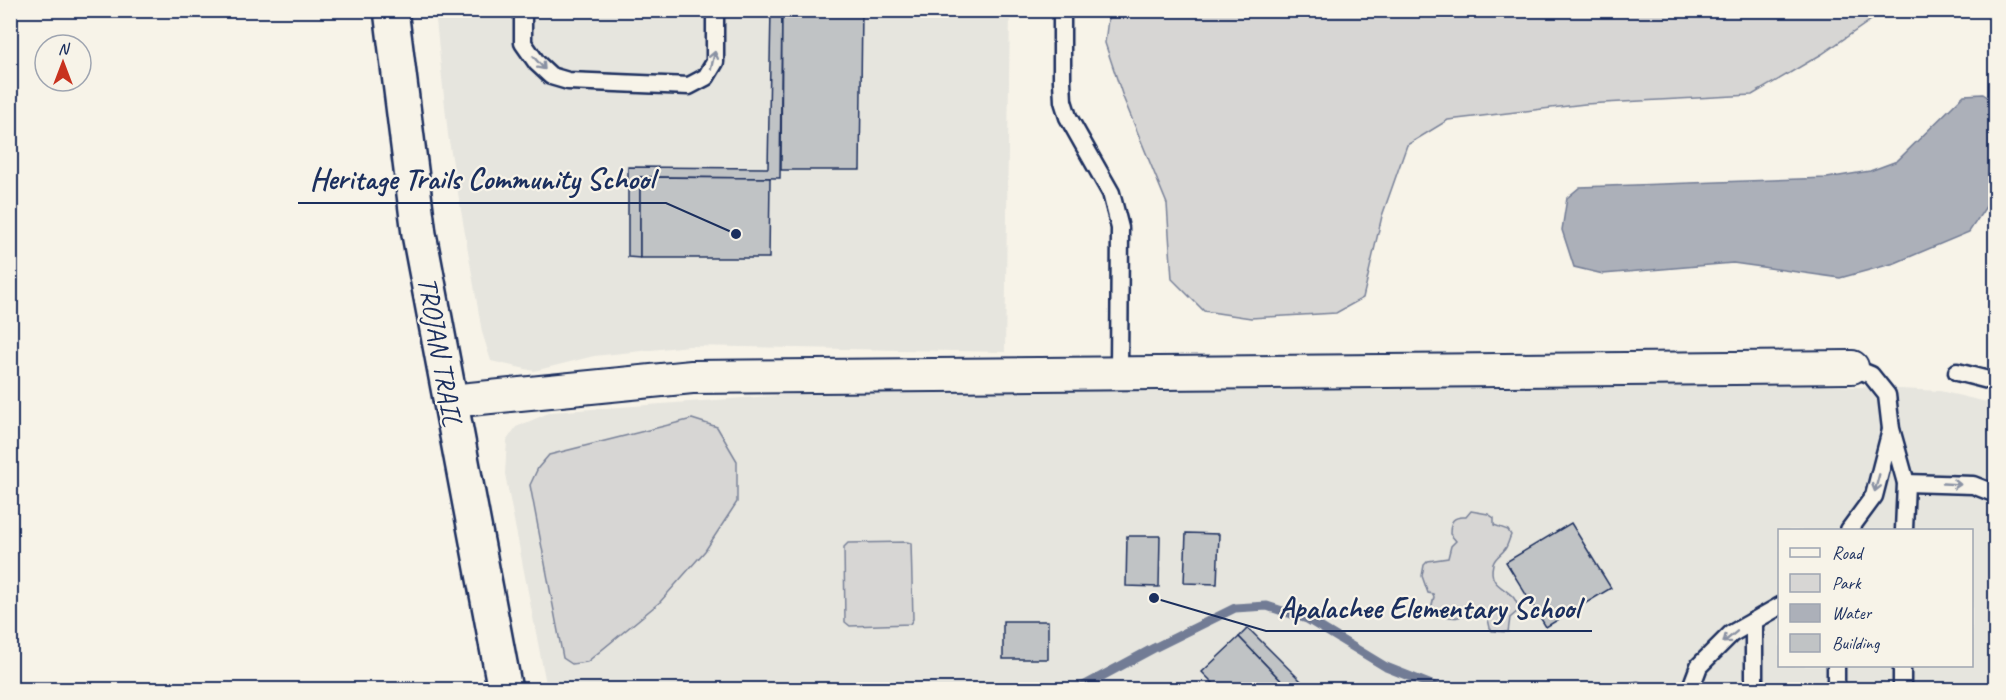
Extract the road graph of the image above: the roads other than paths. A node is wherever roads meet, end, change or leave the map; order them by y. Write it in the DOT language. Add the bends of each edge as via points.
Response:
graph roads {
  1 [pos="391,10"];
  2 [pos="523,10"];
  3 [pos="715,10"];
  4 [pos="1062,10"];
  5 [pos="1852,367"];
  6 [pos="1119,372"];
  7 [pos="1957,372"];
  8 [pos="1995,382"];
  9 [pos="450,401"];
  10 [pos="1891,429"];
  11 [pos="1906,483"];
  12 [pos="1995,494"];
  13 [pos="1849,529"];
  14 [pos="1905,529"];
  15 [pos="1778,607"];
  16 [pos="1754,621"];
  17 [pos="1836,667"];
  18 [pos="1902,667"];
  19 [pos="505,690"];
  20 [pos="1690,690"];
  21 [pos="1754,690"];
  22 [pos="1836,690"];
  23 [pos="1902,690"];
  1 -- 9 [label="street, TROJAN TRAIL" via="419,234"];
  2 -- 3 [label="lane, one-way" via="523,43 551,76 568,81 688,86 706,77 715,62"];
  4 -- 6 [label="lane" via="1063,101 1111,193 1120,228"];
  5 -- 6 [label="street"];
  5 -- 10 [label="lane" via="1871,375 1887,395"];
  6 -- 9 [label="street" via="692,377"];
  7 -- 8 [label="lane"];
  9 -- 19 [label="street, TROJAN TRAIL"];
  10 -- 11 [label="lane"];
  10 -- 13 [label="lane, one-way" via="1874,496"];
  11 -- 12 [label="lane, one-way" via="1973,485"];
  11 -- 14 [label="lane"];
  15 -- 16 [label="lane"];
  16 -- 20 [label="lane, one-way" via="1731,634 1699,666"];
  16 -- 21 [label="lane"];
  17 -- 22 [label="lane"];
  18 -- 23 [label="lane"];
}
